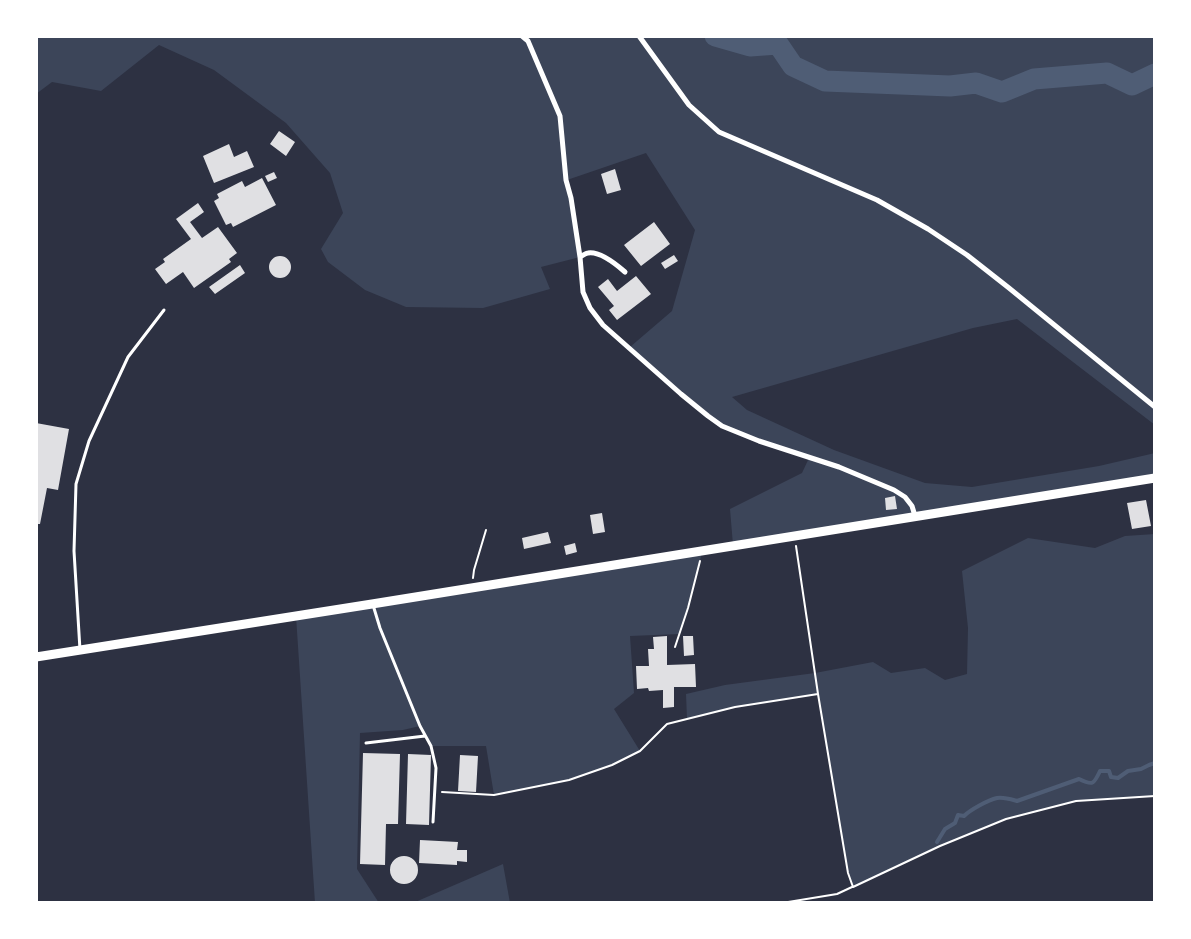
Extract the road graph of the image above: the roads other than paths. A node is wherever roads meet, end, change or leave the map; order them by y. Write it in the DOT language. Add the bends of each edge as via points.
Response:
graph roads {
  1 [pos="522,36"];
  2 [pos="639,36"];
  3 [pos="580,257"];
  4 [pos="625,272"];
  5 [pos="164,310"];
  6 [pos="1155,407"];
  7 [pos="1155,478"];
  8 [pos="915,516"];
  9 [pos="372,604"];
  10 [pos="80,651"];
  11 [pos="36,657"];
  12 [pos="425,736"];
  13 [pos="366,743"];
  14 [pos="433,822"];
  1 -- 3 [label="street" via="528,41 560,116 566,180"];
  2 -- 6 [label="street" via="689,105 719,132 876,200 928,229 1010,288"];
  3 -- 4 [label="street" via="587,253 598,254"];
  3 -- 8 [label="street" via="583,292 603,325 708,416 722,426 758,441 839,467 894,490 905,497"];
  5 -- 10 [label="lane" via="128,357 88,441 76,484 74,551"];
  7 -- 8 [label="main road"];
  8 -- 9 [label="main road"];
  9 -- 10 [label="main road"];
  9 -- 12 [label="lane"];
  10 -- 11 [label="main road"];
  12 -- 13 [label="lane"];
  12 -- 14 [label="lane" via="436,768"];
}
